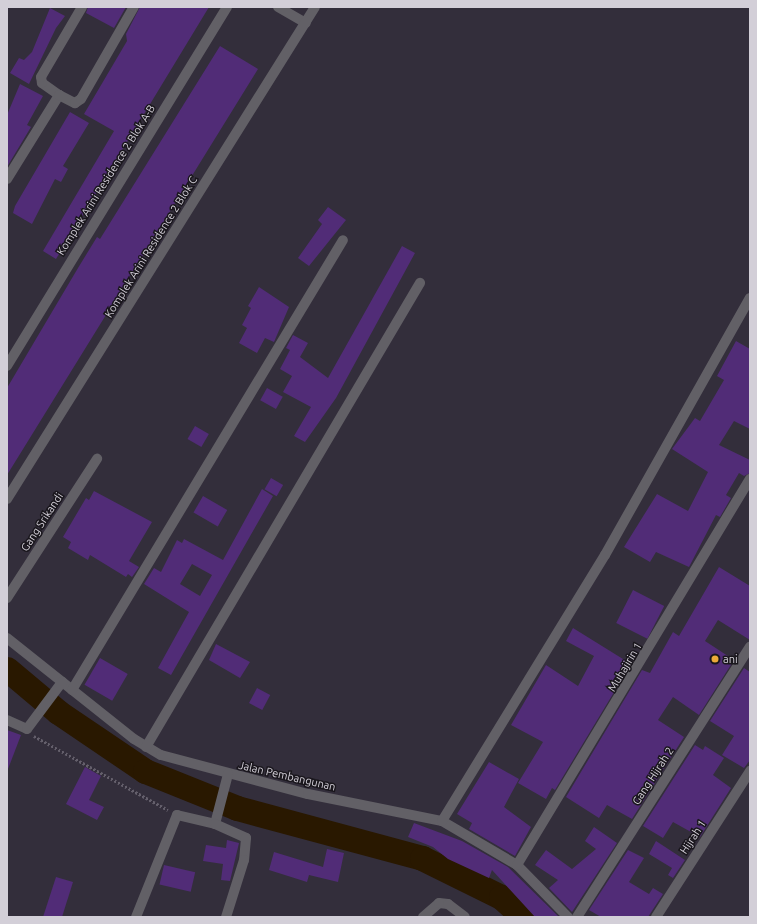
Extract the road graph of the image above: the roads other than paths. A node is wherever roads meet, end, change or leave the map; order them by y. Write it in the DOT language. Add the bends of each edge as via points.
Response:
graph roads {
  1 [pos="82,7"];
  2 [pos="134,7"];
  3 [pos="226,7"];
  4 [pos="278,7"];
  5 [pos="315,7"];
  6 [pos="306,23"];
  7 [pos="59,95"];
  8 [pos="7,179"];
  9 [pos="343,240"];
  10 [pos="420,283"];
  11 [pos="750,298"];
  12 [pos="7,366"];
  13 [pos="97,459"];
  14 [pos="750,479"];
  15 [pos="7,498"];
  16 [pos="7,598"];
  17 [pos="7,638"];
  18 [pos="750,647"];
  19 [pos="62,683"];
  20 [pos="72,690"];
  21 [pos="7,720"];
  22 [pos="146,746"];
  23 [pos="750,771"];
  24 [pos="228,774"];
  25 [pos="442,821"];
  26 [pos="215,824"];
  27 [pos="517,865"];
  28 [pos="136,917"];
  29 [pos="226,917"];
  30 [pos="423,917"];
  31 [pos="465,917"];
  32 [pos="568,917"];
  33 [pos="577,917"];
  34 [pos="656,917"];
  1 -- 7 [label="street" via="40,77 42,83"];
  2 -- 7 [label="street" via="80,99 75,103"];
  3 -- 12 [label="street, Komplek Arini Residence 2 Blok A-B"];
  4 -- 6 [label="street"];
  5 -- 6 [label="street, Komplek Arini Residence 2 Blok C"];
  6 -- 15 [label="street, Komplek Arini Residence 2 Blok C"];
  7 -- 8 [label="street"];
  9 -- 20 [label="street"];
  10 -- 22 [label="street"];
  11 -- 25 [label="street" via="605,555"];
  13 -- 16 [label="street, Gang Srikandi"];
  14 -- 27 [label="street, Muhajirin 1"];
  17 -- 19 [label="street, Jalan Pembangunan"];
  18 -- 33 [label="street, Gang Hijrah 2"];
  19 -- 20 [label="street, Jalan Pembangunan"];
  19 -- 21 [label="street" via="27,729"];
  20 -- 22 [label="street, Jalan Pembangunan"];
  22 -- 24 [label="street, Jalan Pembangunan" via="178,762"];
  23 -- 34 [label="street, Hijrah 1"];
  24 -- 25 [label="street, Jalan Pembangunan"];
  24 -- 26 [label="street" via="220,813"];
  25 -- 27 [label="street, Jalan Pembangunan"];
  26 -- 28 [label="street" via="177,815"];
  26 -- 29 [label="street" via="246,838 247,845"];
  27 -- 32 [label="street, Jalan Pembangunan"];
  30 -- 31 [label="street" via="439,903 448,904"];
}
